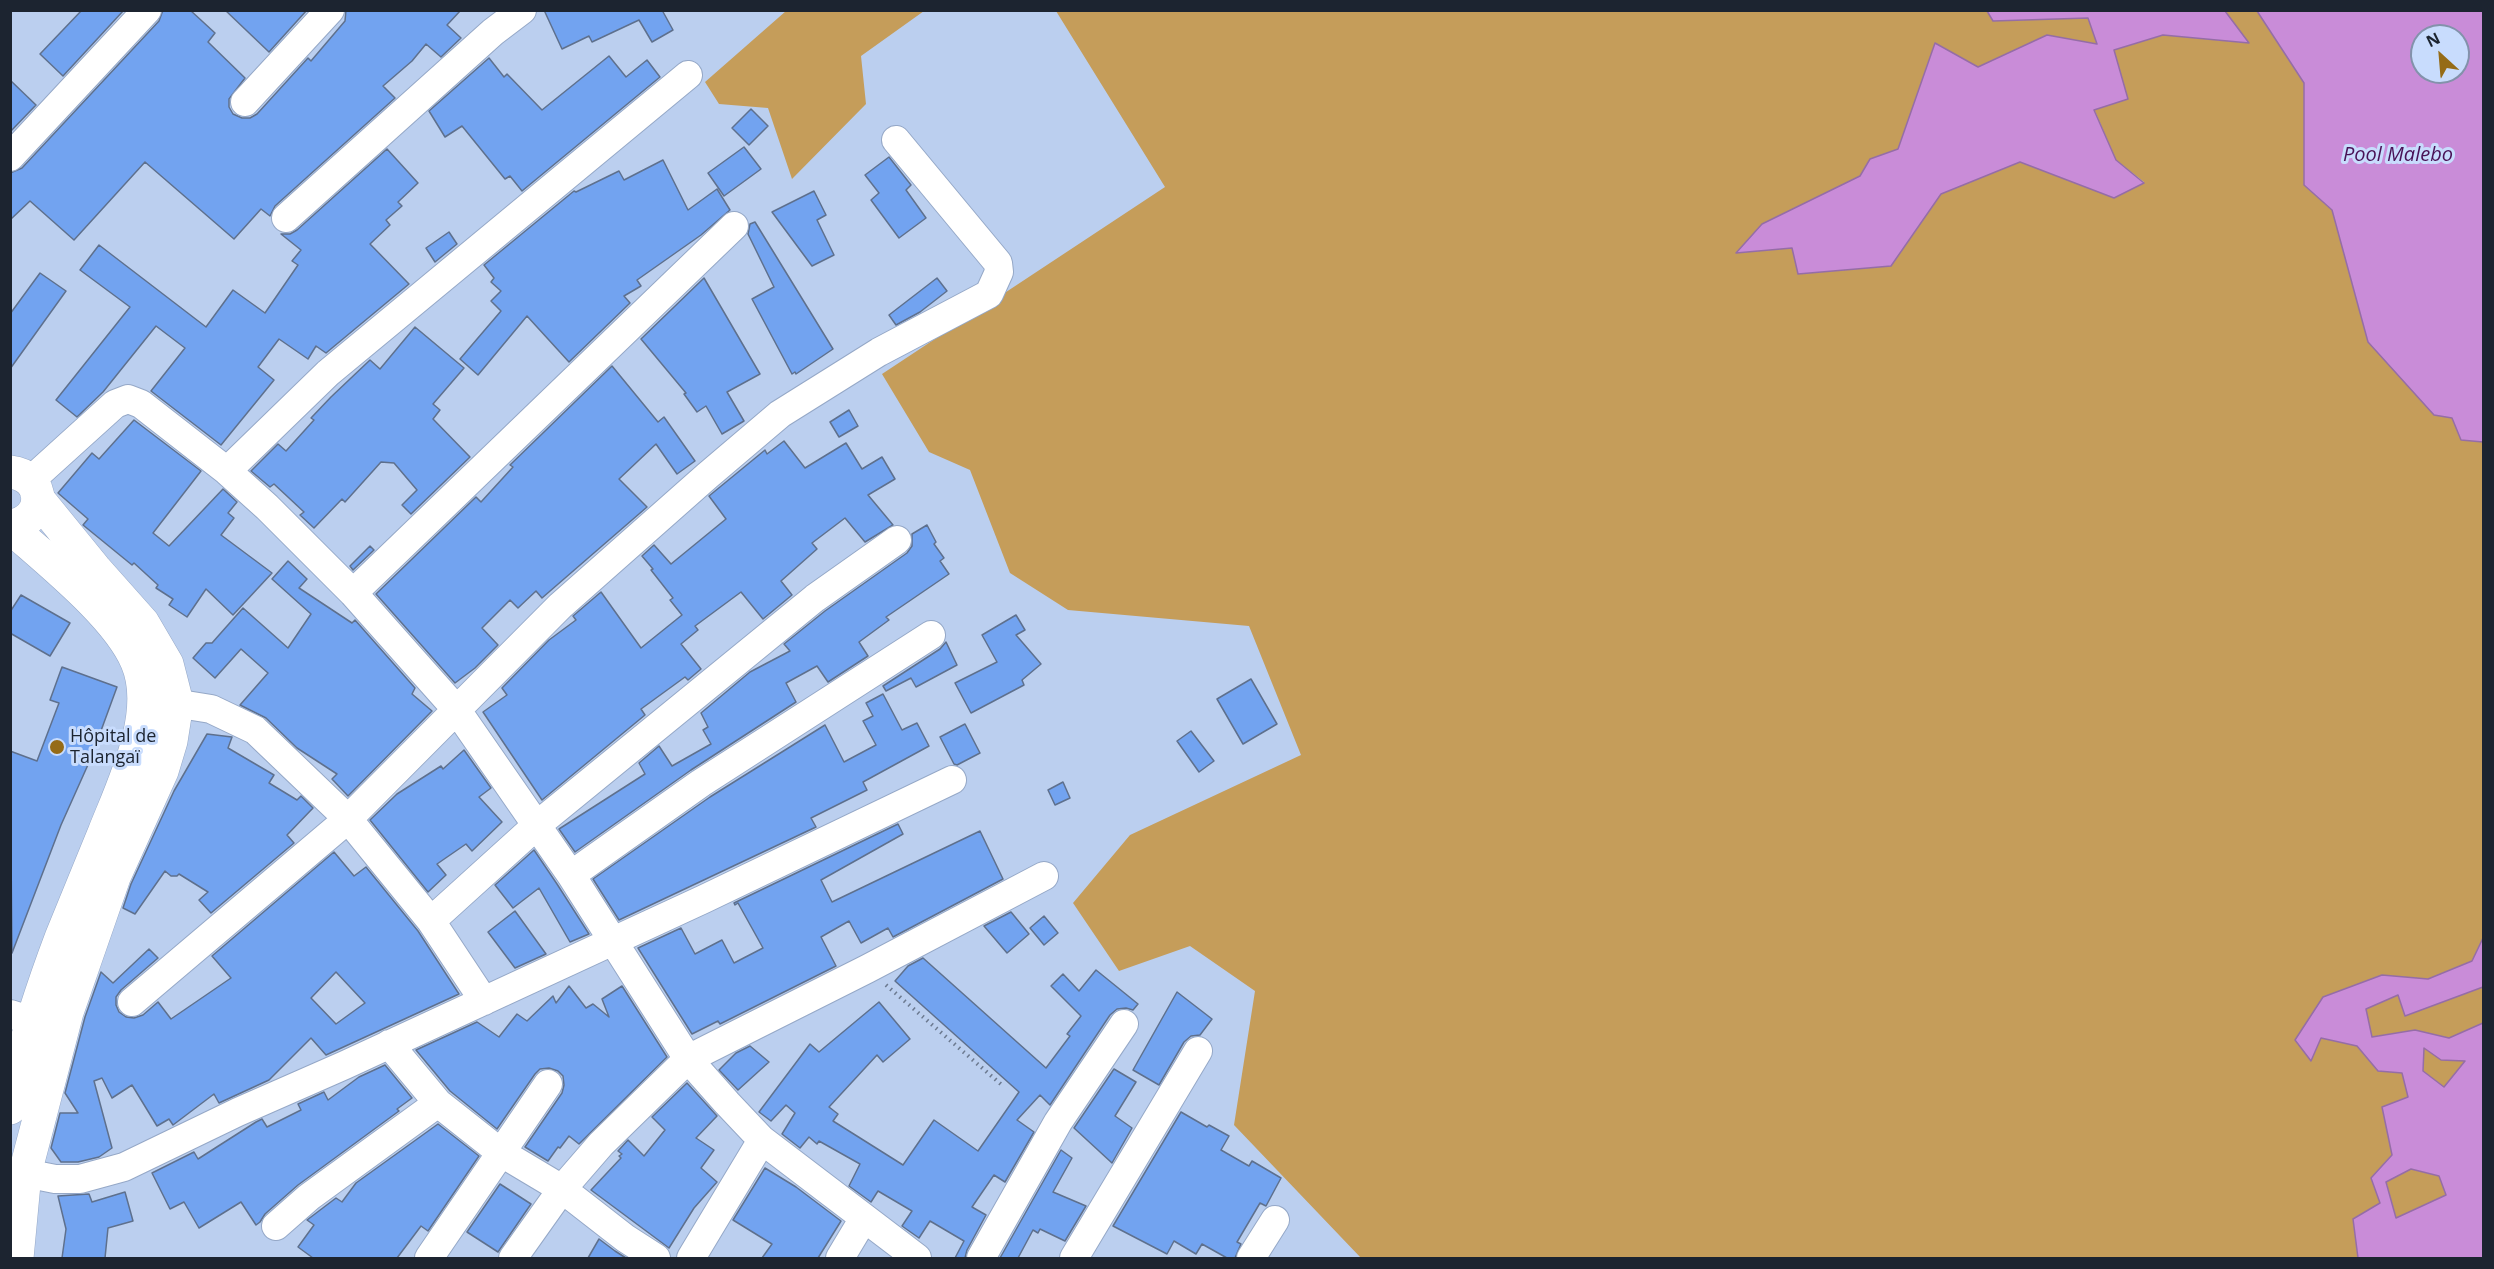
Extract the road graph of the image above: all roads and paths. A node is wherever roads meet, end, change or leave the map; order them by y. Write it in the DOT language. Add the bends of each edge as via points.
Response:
graph roads {
  1 [pos="147,10"];
  2 [pos="330,10"];
  3 [pos="522,10"];
  4 [pos="688,75"];
  5 [pos="245,102"];
  6 [pos="896,140"];
  7 [pos="10,157"];
  8 [pos="286,218"];
  9 [pos="734,226"];
  10 [pos="227,471"];
  11 [pos="20,478"];
  12 [pos="10,526"];
  13 [pos="897,540"];
  14 [pos="353,593"];
  15 [pos="931,635"];
  16 [pos="144,699"];
  17 [pos="177,703"];
  18 [pos="456,709"];
  19 [pos="952,780"];
  20 [pos="348,819"];
  21 [pos="537,825"];
  22 [pos="571,875"];
  23 [pos="1044,876"];
  24 [pos="431,921"];
  25 [pos="614,942"];
  26 [pos="867,969"];
  27 [pos="484,1001"];
  28 [pos="132,1002"];
  29 [pos="30,1016"];
  30 [pos="1124,1024"];
  31 [pos="389,1044"];
  32 [pos="1198,1051"];
  33 [pos="688,1059"];
  34 [pos="548,1084"];
  35 [pos="1003,1086"];
  36 [pos="438,1102"];
  37 [pos="10,1108"];
  38 [pos="762,1140"];
  39 [pos="500,1152"];
  40 [pos="25,1173"];
  41 [pos="562,1189"];
  42 [pos="864,1218"];
  43 [pos="1275,1220"];
  44 [pos="276,1227"];
  45 [pos="17,1258"];
  46 [pos="429,1258"];
  47 [pos="513,1258"];
  48 [pos="656,1258"];
  49 [pos="691,1258"];
  50 [pos="840,1258"];
  51 [pos="917,1258"];
  52 [pos="981,1258"];
  53 [pos="1074,1258"];
  54 [pos="1251,1258"];
  1 -- 7 [label="street"];
  2 -- 5 [label="street"];
  3 -- 8 [label="street"];
  4 -- 10 [label="street" via="328,373"];
  6 -- 18 [label="street" via="998,263 999,272 989,294 879,352 780,414 560,606"];
  9 -- 14 [label="street"];
  10 -- 11 [label="street" via="141,404 128,399 115,404"];
  10 -- 14 [label="street"];
  11 -- 12 [label="main road" via="36,510 30,519"];
  11 -- 17 [label="main road" via="143,623 167,664"];
  12 -- 16 [label="main road" via="76,585 120,633 138,663"];
  13 -- 21 [label="street" via="815,598"];
  14 -- 18 [label="street"];
  15 -- 22 [label="street" via="701,783"];
  16 -- 17 [label="street"];
  16 -- 29 [label="main road" via="132,762"];
  17 -- 20 [label="street" via="211,709 255,730"];
  17 -- 29 [label="main road" via="162,771 114,877"];
  18 -- 20 [label="street"];
  18 -- 21 [label="street"];
  19 -- 25 [label="street"];
  20 -- 24 [label="street"];
  20 -- 28 [label="street"];
  21 -- 22 [label="street"];
  21 -- 24 [label="street"];
  22 -- 25 [label="street"];
  23 -- 26 [label="street"];
  24 -- 27 [label="street"];
  25 -- 27 [label="street"];
  25 -- 33 [label="street"];
  26 -- 33 [label="street"];
  26 -- 35 [label="path"];
  27 -- 31 [label="street"];
  29 -- 37 [label="main road"];
  29 -- 40 [label="main road"];
  30 -- 52 [label="street" via="1059,1122"];
  31 -- 36 [label="street"];
  31 -- 40 [label="street" via="124,1167 80,1179"];
  32 -- 53 [label="street"];
  33 -- 38 [label="street"];
  33 -- 41 [label="street" via="601,1144"];
  34 -- 39 [label="street"];
  36 -- 39 [label="street"];
  36 -- 44 [label="street" via="309,1197"];
  38 -- 42 [label="street"];
  38 -- 49 [label="street"];
  39 -- 41 [label="street"];
  39 -- 46 [label="street"];
  40 -- 45 [label="main road"];
  41 -- 47 [label="street"];
  41 -- 48 [label="street"];
  42 -- 50 [label="street"];
  42 -- 51 [label="street"];
  43 -- 54 [label="street"];
}
